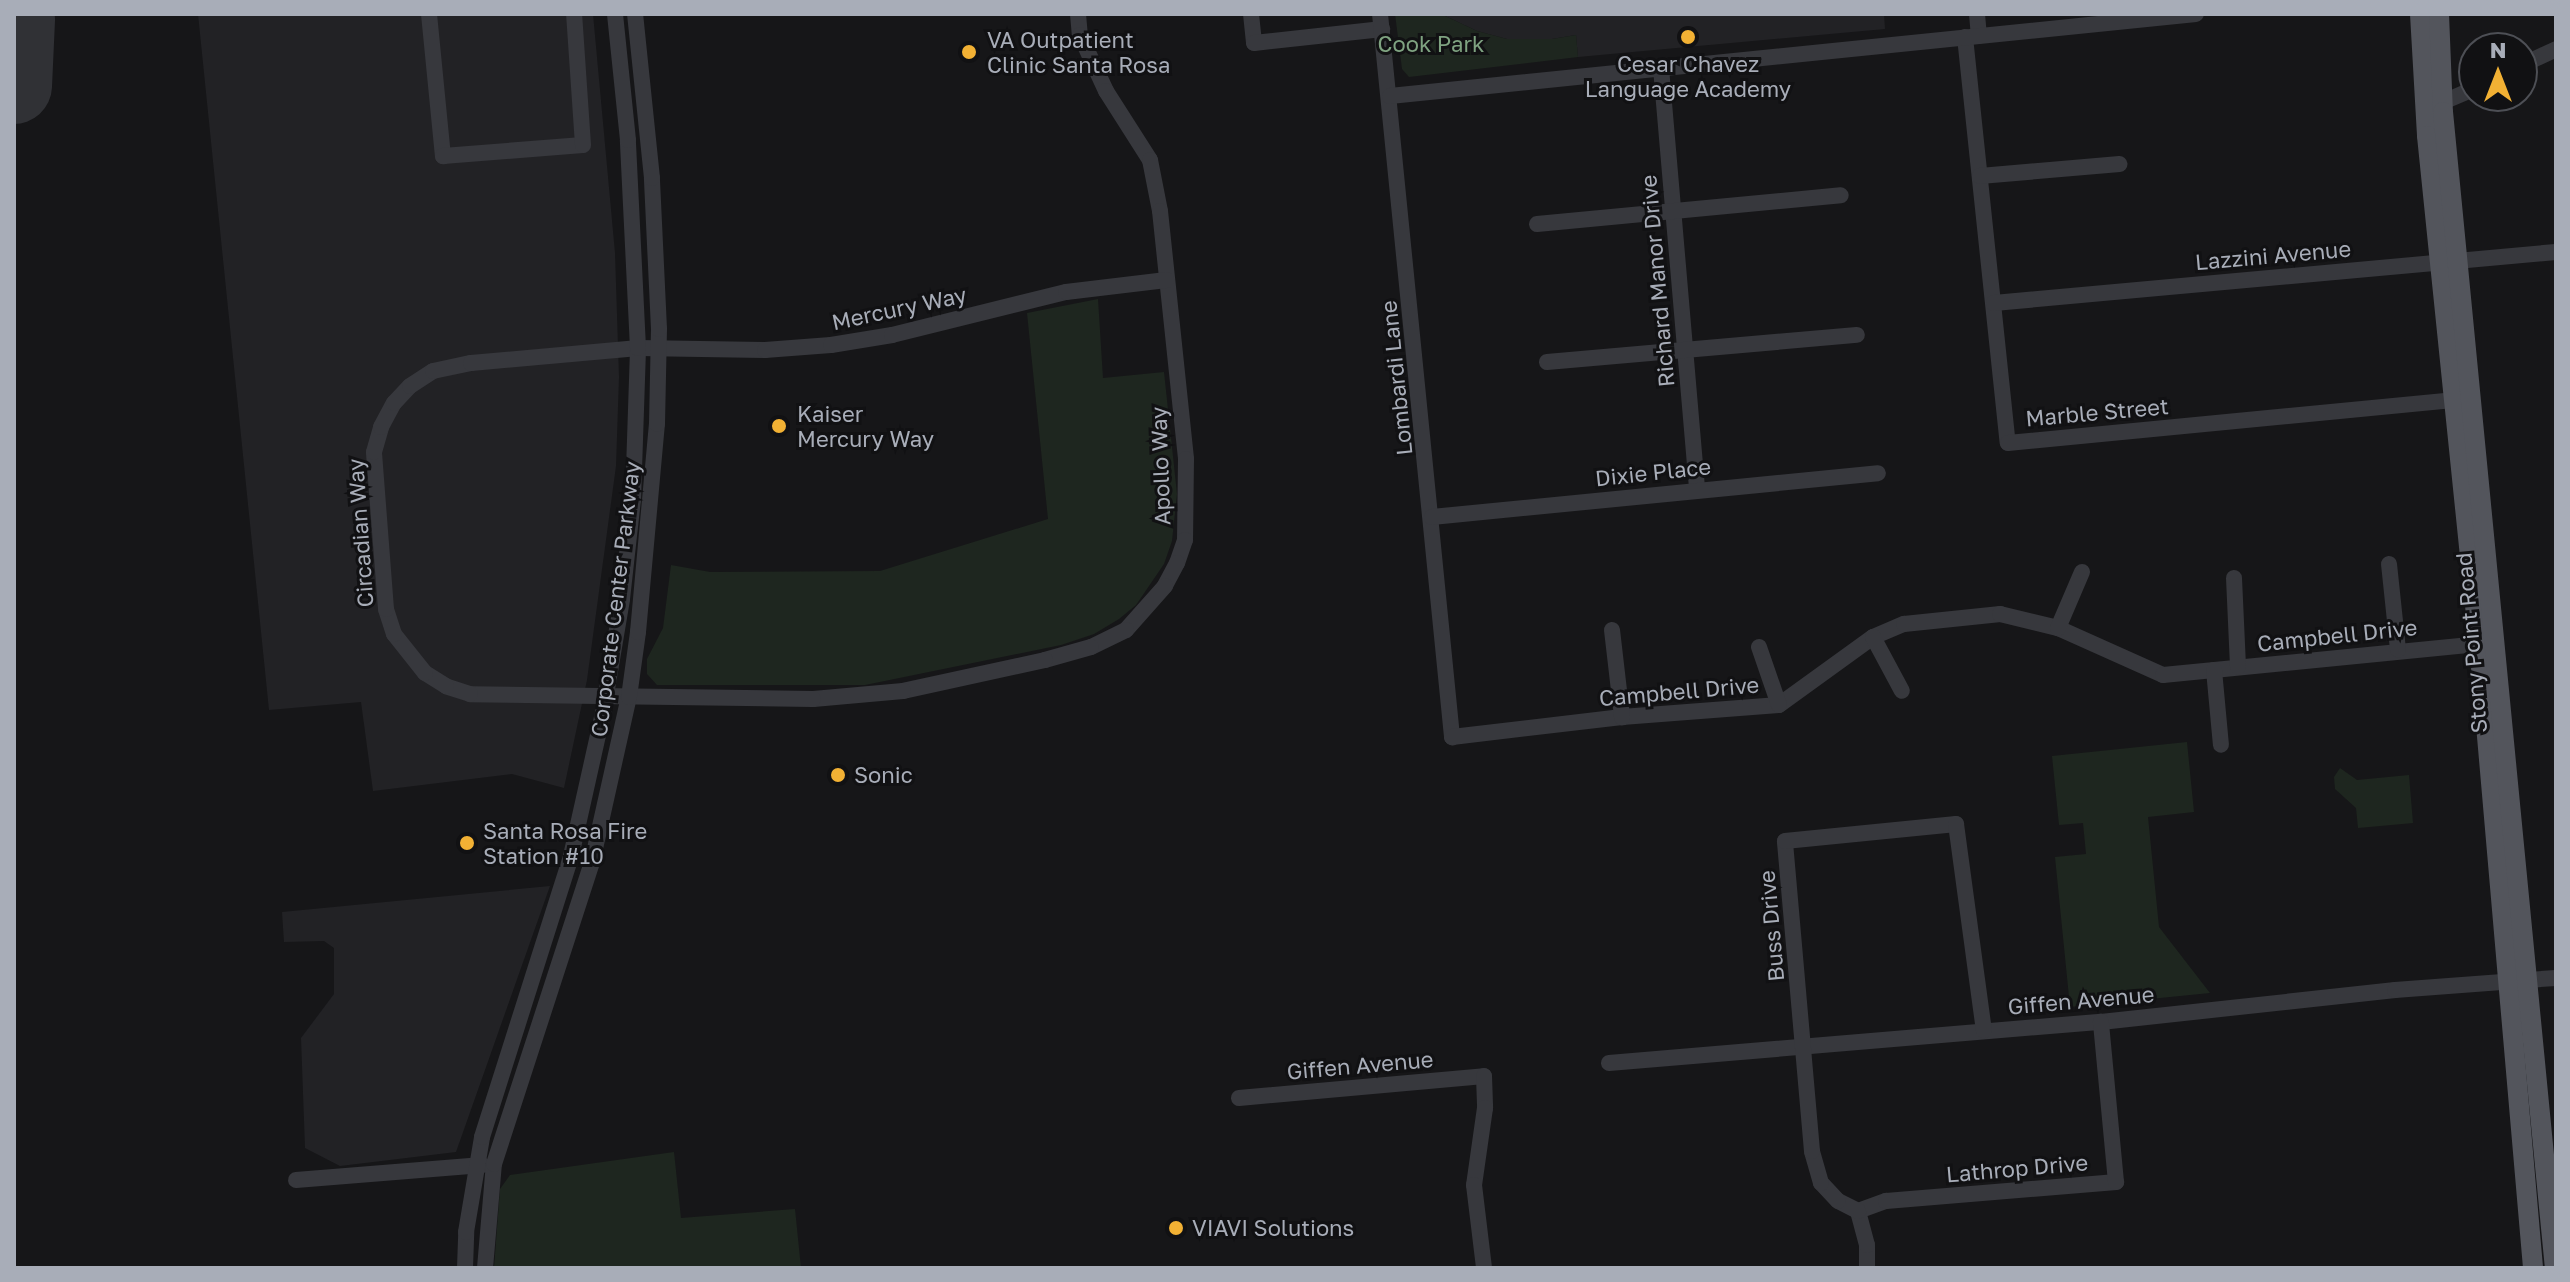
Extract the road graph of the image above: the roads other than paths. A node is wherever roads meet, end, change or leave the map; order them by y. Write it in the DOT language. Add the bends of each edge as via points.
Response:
graph roads {
  1 [pos="429,14"];
  2 [pos="574,14"];
  3 [pos="615,14"];
  4 [pos="635,14"];
  5 [pos="1078,14"];
  6 [pos="1251,14"];
  7 [pos="1977,14"];
  8 [pos="2196,14"];
  9 [pos="2420,14"];
  10 [pos="2439,14"];
  11 [pos="2163,16"];
  12 [pos="1381,21"];
  13 [pos="1972,37"];
  14 [pos="1661,68"];
  15 [pos="1390,96"];
  16 [pos="2458,96"];
  17 [pos="2443,102"];
  18 [pos="2119,164"];
  19 [pos="1980,176"];
  20 [pos="1841,195"];
  21 [pos="1674,212"];
  22 [pos="1537,224"];
  23 [pos="2556,252"];
  24 [pos="2449,261"];
  25 [pos="1166,280"];
  26 [pos="1994,303"];
  27 [pos="1857,335"];
  28 [pos="638,348"];
  29 [pos="658,348"];
  30 [pos="1685,348"];
  31 [pos="1547,362"];
  32 [pos="2453,400"];
  33 [pos="1878,473"];
  34 [pos="1697,489"];
  35 [pos="1432,517"];
  36 [pos="2389,564"];
  37 [pos="2082,572"];
  38 [pos="2234,578"];
  39 [pos="2058,628"];
  40 [pos="1612,630"];
  41 [pos="1873,637"];
  42 [pos="2487,643"];
  43 [pos="1759,647"];
  44 [pos="2398,650"];
  45 [pos="2238,667"];
  46 [pos="2214,670"];
  47 [pos="1902,691"];
  48 [pos="607,696"];
  49 [pos="629,697"];
  50 [pos="1779,705"];
  51 [pos="1622,717"];
  52 [pos="1452,737"];
  53 [pos="2221,745"];
  54 [pos="2556,978"];
  55 [pos="2518,982"];
  56 [pos="2101,1022"];
  57 [pos="1984,1030"];
  58 [pos="1805,1048"];
  59 [pos="1609,1063"];
  60 [pos="1239,1098"];
  61 [pos="494,1164"];
  62 [pos="475,1166"];
  63 [pos="296,1180"];
  64 [pos="1858,1211"];
  65 [pos="2553,1220"];
  66 [pos="465,1268"];
  67 [pos="485,1268"];
  68 [pos="1484,1268"];
  69 [pos="1867,1268"];
  70 [pos="2533,1268"];
  71 [pos="2555,1268"];
  1 -- 2 [label="street" via="443,156 583,145"];
  3 -- 28 [label="street, Corporate Center Parkway" via="628,140"];
  4 -- 29 [label="street, Corporate Center Parkway" via="652,178"];
  5 -- 25 [label="street, Apollo Way" via="1080,35 1106,91 1150,160"];
  6 -- 12 [label="street" via="1254,43"];
  7 -- 13 [label="street, Marble Street"];
  8 -- 11 [label="street"];
  9 -- 24 [label="main road, Stony Point Road" via="2425,117"];
  10 -- 17 [label="main road, Stony Point Road"];
  11 -- 13 [label="street"];
  12 -- 15 [label="street, Lombardi Lane"];
  13 -- 14 [label="street"];
  13 -- 19 [label="street, Marble Street"];
  14 -- 15 [label="street"];
  14 -- 21 [label="street, Richard Manor Drive"];
  15 -- 35 [label="street, Lombardi Lane"];
  16 -- 17 [label="street"];
  17 -- 24 [label="main road, Stony Point Road"];
  18 -- 19 [label="street"];
  19 -- 26 [label="street, Marble Street"];
  20 -- 21 [label="street"];
  21 -- 22 [label="street"];
  21 -- 30 [label="street, Richard Manor Drive"];
  23 -- 24 [label="street, Lazzini Avenue"];
  24 -- 26 [label="street, Lazzini Avenue"];
  24 -- 32 [label="main road, Stony Point Road"];
  24 -- 42 [label="main road, Stony Point Road"];
  25 -- 29 [label="street, Mercury Way" via="1066,292 844,344"];
  25 -- 49 [label="street, Apollo Way" via="1188,475 1185,540 1165,586 1126,630 1058,657 903,691 813,699"];
  26 -- 32 [label="street, Marble Street" via="2008,443"];
  27 -- 30 [label="street"];
  28 -- 29 [label="street, Mercury Way"];
  28 -- 48 [label="street, Corporate Center Parkway" via="633,500"];
  28 -- 48 [label="street, Circadian Way" via="433,371 394,403 374,452 386,609 399,643 418,667 438,683 470,694"];
  29 -- 49 [label="street, Corporate Center Parkway" via="651,514"];
  30 -- 31 [label="street"];
  30 -- 34 [label="street, Richard Manor Drive"];
  32 -- 42 [label="main road, Stony Point Road"];
  33 -- 34 [label="street, Dixie Place"];
  34 -- 35 [label="street, Dixie Place"];
  35 -- 52 [label="street, Lombardi Lane"];
  36 -- 44 [label="street"];
  37 -- 39 [label="street"];
  38 -- 45 [label="street"];
  39 -- 41 [label="street, Campbell Drive" via="2000,614 1904,624"];
  39 -- 46 [label="street, Campbell Drive" via="2163,675"];
  40 -- 51 [label="street"];
  41 -- 47 [label="street"];
  41 -- 50 [label="street, Campbell Drive"];
  42 -- 44 [label="street, Campbell Drive"];
  42 -- 55 [label="main road, Stony Point Road"];
  43 -- 50 [label="street"];
  44 -- 45 [label="street, Campbell Drive"];
  45 -- 46 [label="street, Campbell Drive"];
  46 -- 53 [label="street"];
  48 -- 49 [label="street, Apollo Way"];
  48 -- 62 [label="street, Corporate Center Parkway" via="571,856 489,1106"];
  49 -- 61 [label="street, Corporate Center Parkway" via="592,862"];
  50 -- 51 [label="street, Campbell Drive"];
  51 -- 52 [label="street, Campbell Drive"];
  54 -- 55 [label="street, Giffen Avenue"];
  55 -- 56 [label="street, Giffen Avenue"];
  55 -- 65 [label="main road, Stony Point Road"];
  55 -- 70 [label="main road, Stony Point Road"];
  56 -- 57 [label="street, Giffen Avenue"];
  56 -- 64 [label="street, Lathrop Drive" via="2116,1182 1886,1201"];
  57 -- 58 [label="street, Giffen Avenue"];
  57 -- 58 [label="street, Buss Drive" via="1956,824 1785,841"];
  58 -- 59 [label="street, Giffen Avenue"];
  58 -- 64 [label="street, Buss Drive" via="1812,1151 1821,1183 1838,1201"];
  60 -- 68 [label="street, Giffen Avenue" via="1484,1076 1474,1185"];
  61 -- 62 [label="street"];
  61 -- 67 [label="street, Corporate Center Parkway"];
  62 -- 63 [label="street"];
  62 -- 66 [label="street, Corporate Center Parkway"];
  64 -- 69 [label="street"];
  65 -- 71 [label="main road, Stony Point Road"];
}
